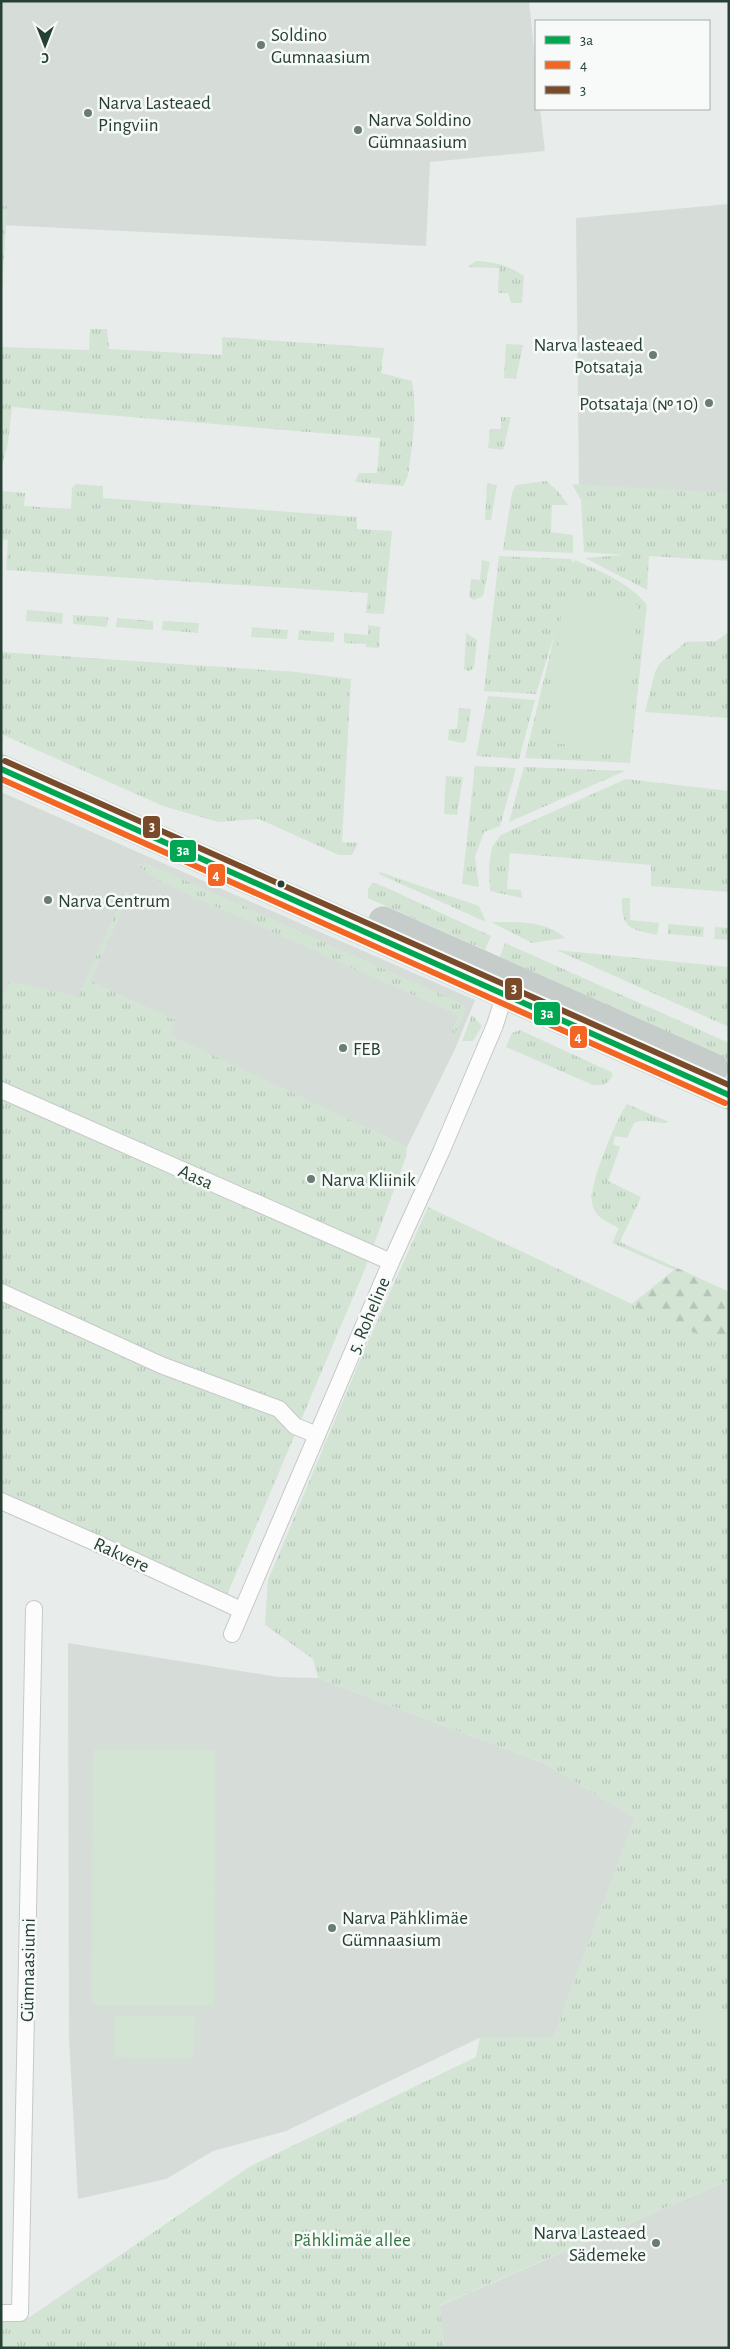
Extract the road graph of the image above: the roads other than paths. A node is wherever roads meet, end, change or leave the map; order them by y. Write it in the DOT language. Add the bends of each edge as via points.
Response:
graph roads {
  1 [pos="1,751"];
  2 [pos="1,769"];
  3 [pos="504,996"];
  4 [pos="729,1075"];
  5 [pos="1,1090"];
  6 [pos="729,1095"];
  7 [pos="391,1262"];
  8 [pos="1,1292"];
  9 [pos="317,1435"];
  10 [pos="1,1501"];
  11 [pos="34,1609"];
  12 [pos="241,1610"];
  13 [pos="232,1634"];
  14 [pos="1,2313"];
  1 -- 4 [label="highway"];
  2 -- 3 [label="highway"];
  3 -- 6 [label="highway"];
  3 -- 7 [label="street, 5. Roheline" via="442,1152"];
  5 -- 7 [label="street, Aasa"];
  7 -- 9 [label="street, 5. Roheline"];
  8 -- 9 [label="street" via="161,1365 279,1409 294,1426"];
  9 -- 12 [label="street, 5. Roheline"];
  10 -- 12 [label="street, Rakvere"];
  11 -- 14 [label="street, Gümnaasiumi" via="20,2313"];
  12 -- 13 [label="street, 5. Roheline"];
}
